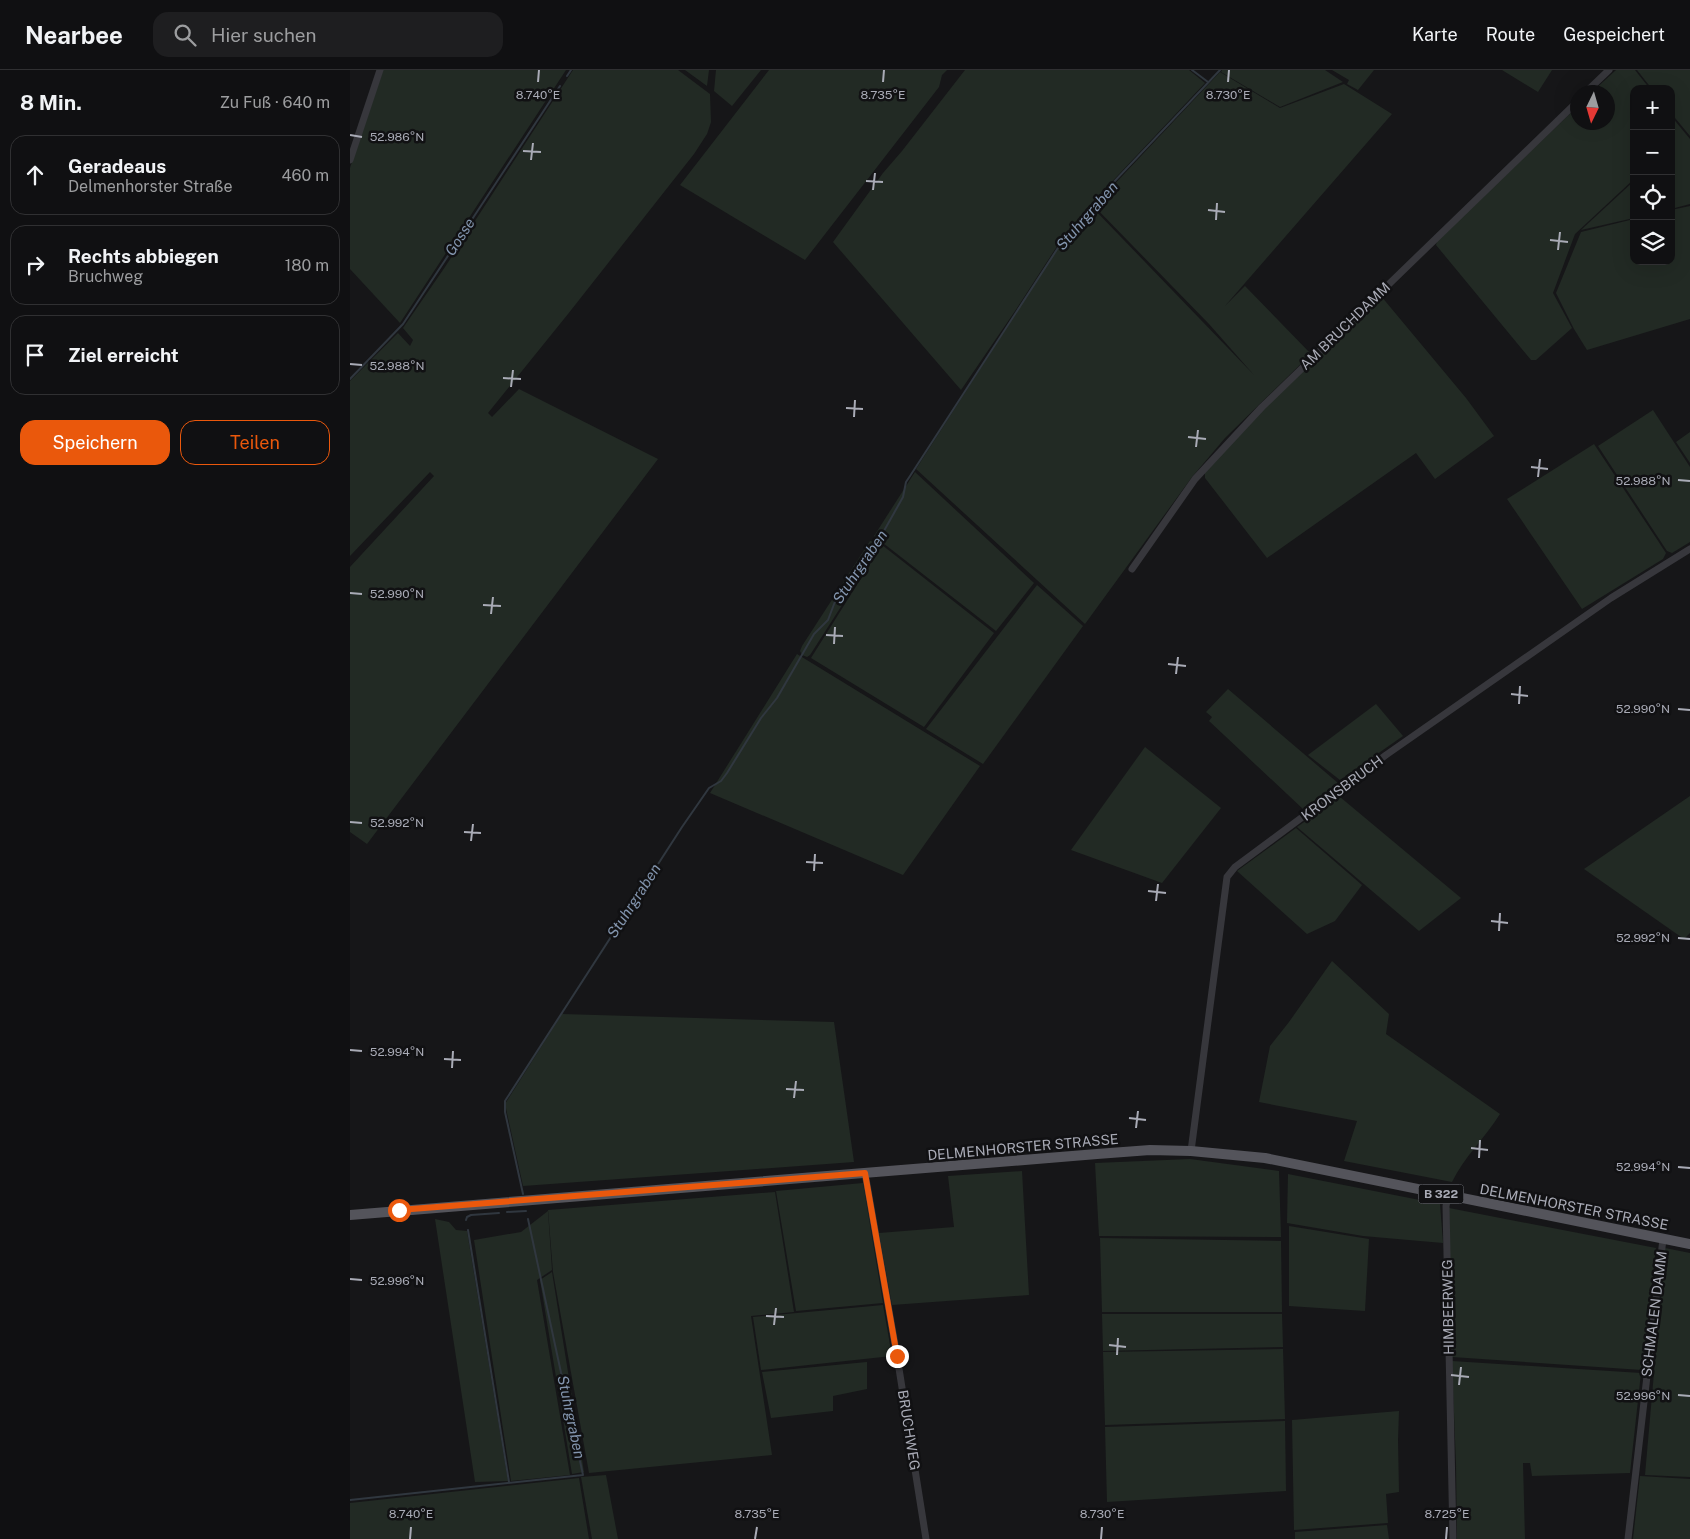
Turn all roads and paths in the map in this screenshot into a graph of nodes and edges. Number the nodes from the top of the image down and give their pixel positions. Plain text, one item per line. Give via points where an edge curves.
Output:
1 (380, 70) edge
2 (1609, 70) edge
3 (1593, 85) edge
4 (1570, 109) edge
5 (350, 160) edge
6 (1690, 549) edge
7 (1132, 569) dead end
8 (1191, 1151) junction
9 (865, 1173) junction
10 (1448, 1196) junction
11 (350, 1214) edge
12 (1663, 1239) junction
13 (1690, 1244) edge
14 (926, 1539) edge
15 (1454, 1539) edge
16 (1628, 1539) edge

1 - 5 street
2 - 3 street
4 - 7 street, AM BRUCHDAMM via 1262,406 1195,479
6 - 8 street, KRONSBRUCH via 1611,598 1394,749 1235,868 1227,878
8 - 9 main road, DELMENHORSTER STRASSE / B 322 via 1140,1151
8 - 10 main road, DELMENHORSTER STRASSE / B 322 via 1265,1158
9 - 11 main road, DELMENHORSTER STRASSE / B 322
9 - 14 street, BRUCHWEG
10 - 12 main road, DELMENHORSTER STRASSE / B 322
10 - 15 street, HIMBEERWEG
12 - 13 main road, DELMENHORSTER STRASSE / B 322
12 - 16 street, SCHMALEN DAMM

